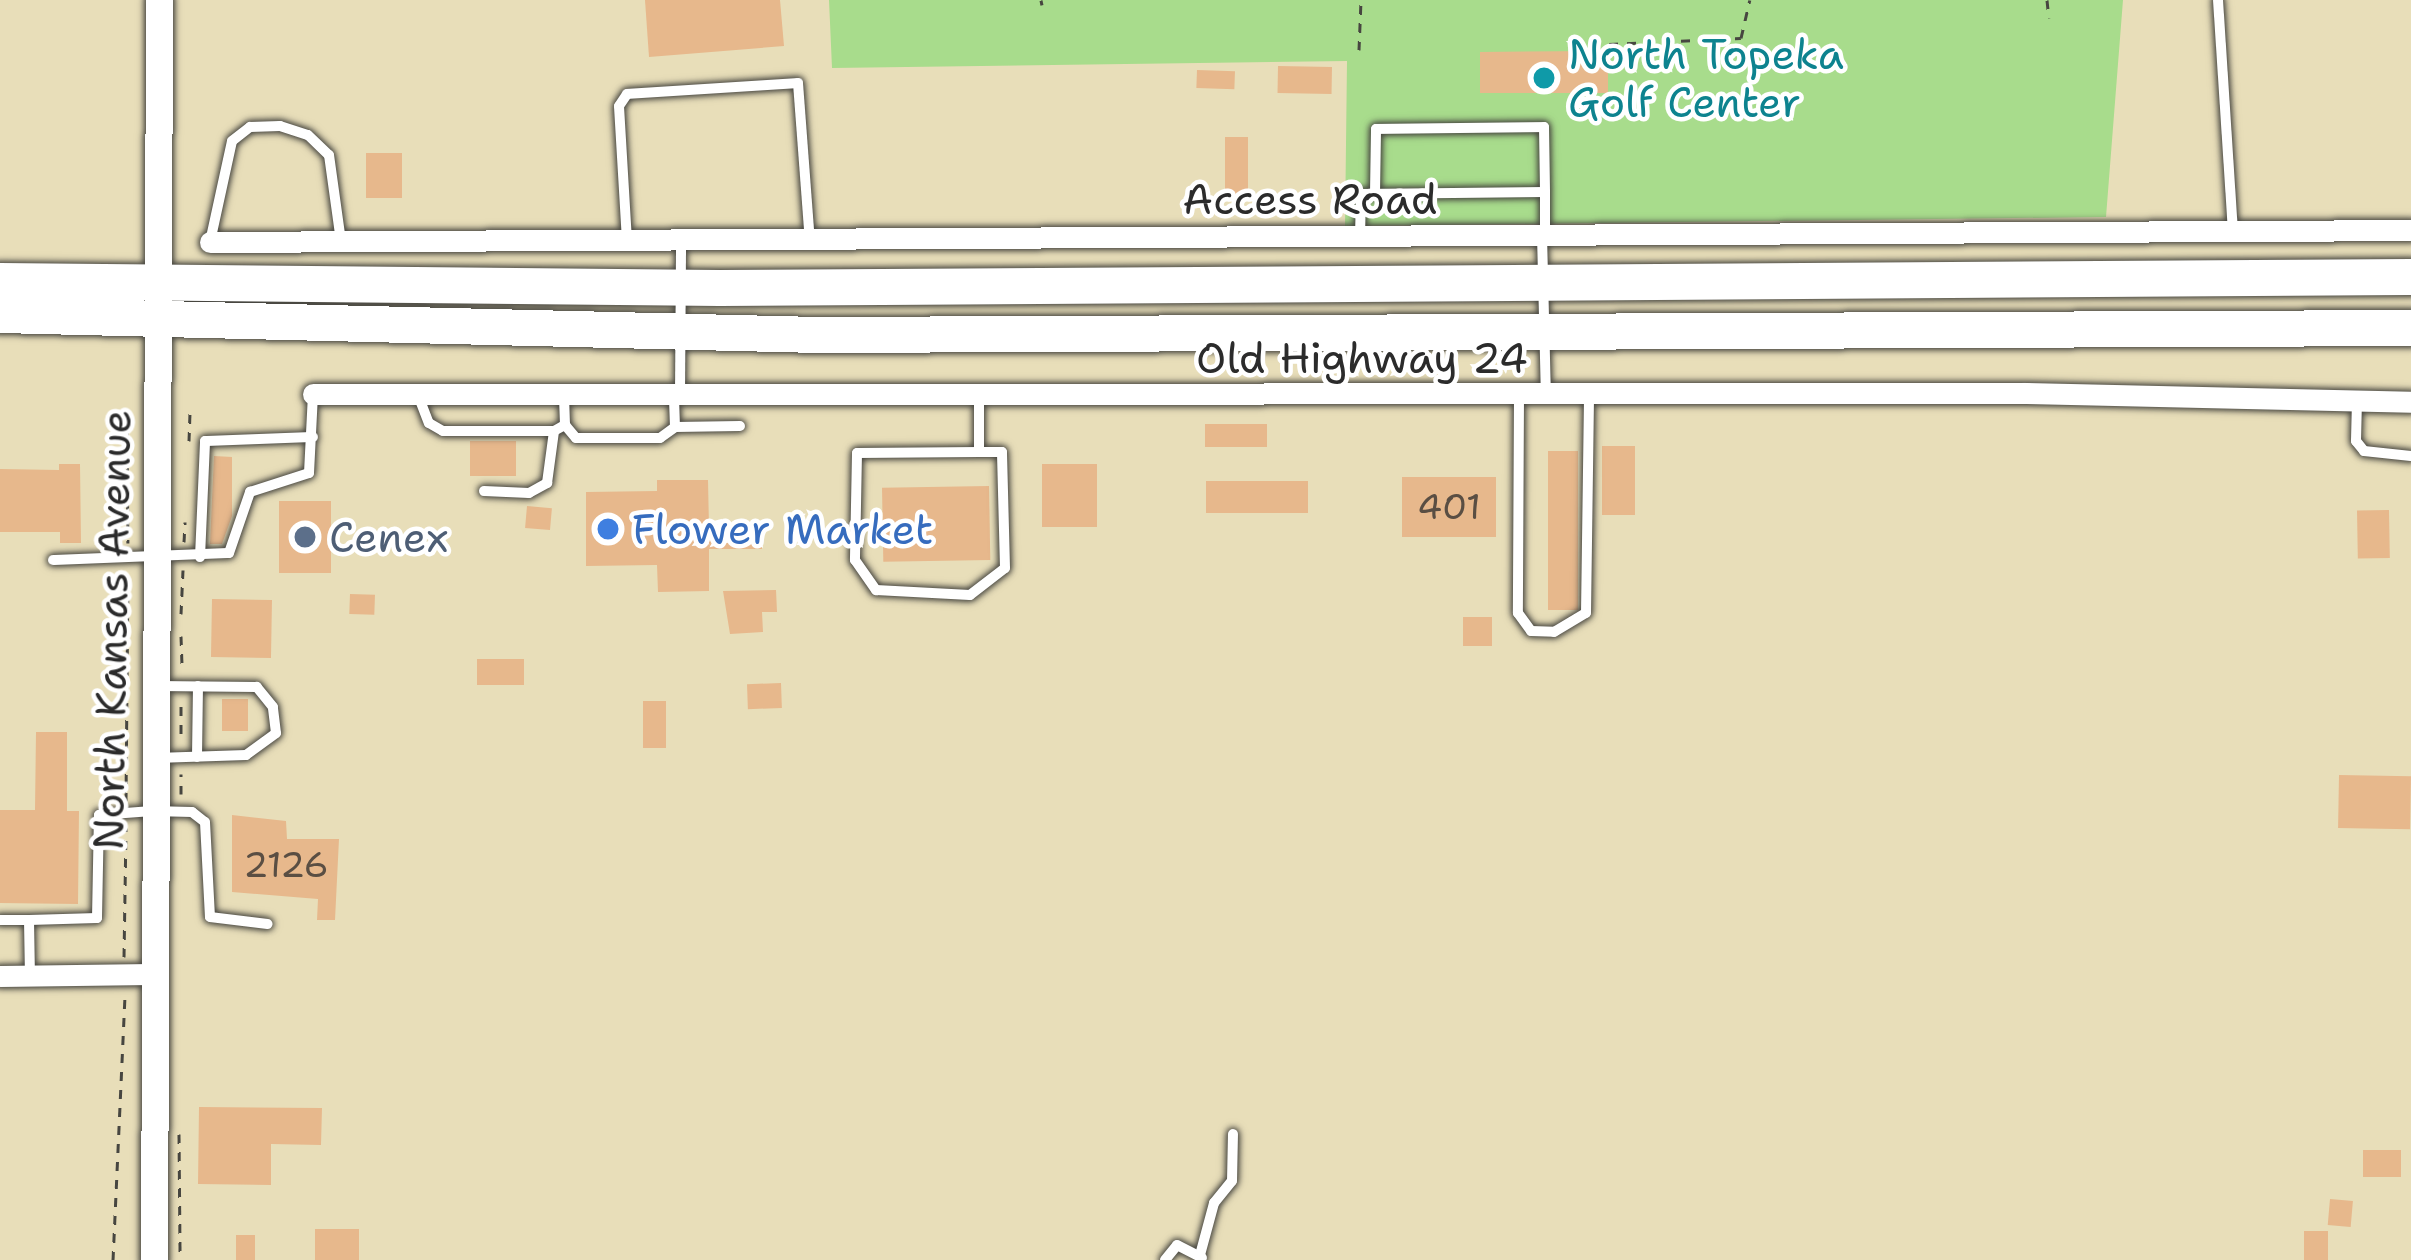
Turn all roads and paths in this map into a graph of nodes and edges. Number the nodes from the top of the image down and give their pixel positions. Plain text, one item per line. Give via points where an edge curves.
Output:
1 (159, 0) edge
2 (1361, 0) edge
3 (1750, 0) edge
4 (2047, 0) edge
5 (2218, 0) edge
6 (2049, 18) dead end
7 (1609, 44) dead end
8 (1359, 50) dead end
9 (1545, 192) junction
10 (1375, 194) junction
11 (2411, 230) edge
12 (2233, 232) junction
13 (1544, 236) junction
14 (1360, 239) junction
15 (627, 241) junction
16 (681, 241) junction
17 (810, 241) junction
18 (210, 242) joint
19 (341, 242) junction
20 (2411, 277) edge
21 (0, 281) edge
22 (1543, 283) junction
23 (681, 287) junction
24 (156, 300) junction
25 (0, 315) edge
26 (2411, 328) edge
27 (1545, 333) junction
28 (681, 334) junction
29 (313, 394) joint
30 (418, 395) junction
31 (564, 397) junction
32 (1520, 397) junction
33 (1546, 397) junction
34 (1589, 397) junction
35 (709, 398) junction
36 (979, 398) junction
37 (677, 399) junction
38 (2357, 400) junction
39 (2411, 401) edge
40 (190, 412) dead end
41 (127, 414) dead end
42 (710, 426) junction
43 (740, 426) dead end
44 (675, 427) junction
45 (559, 428) junction
46 (313, 437) junction
47 (980, 452) junction
48 (188, 454) dead end
49 (2411, 456) edge
50 (484, 490) dead end
51 (185, 517) dead end
52 (200, 557) junction
53 (184, 558) junction
54 (53, 560) dead end
55 (141, 561) junction
56 (167, 686) junction
57 (198, 686) junction
58 (197, 757) junction
59 (167, 758) junction
60 (153, 812) junction
61 (0, 920) edge
62 (29, 920) junction
63 (268, 924) dead end
64 (124, 958) dead end
65 (151, 974) junction
66 (0, 976) edge
67 (29, 976) junction
68 (125, 996) dead end
69 (179, 1112) dead end
70 (1233, 1134) dead end
71 (1201, 1257) edge
72 (113, 1260) edge
73 (154, 1260) edge
74 (179, 1260) edge
75 (1165, 1260) edge

1 - 24 main road, North Kansas Avenue
2 - 8 path
3 - 7 path via 1741,38
4 - 6 path
5 - 12 lane
9 - 10 lane
9 - 10 lane via 1544,127 1376,129
9 - 13 lane
10 - 14 lane via 1361,194
11 - 12 street, Access Road
12 - 13 street, Access Road
13 - 14 street, Access Road
13 - 22 lane
14 - 17 street, Access Road
15 - 16 street, Access Road
15 - 17 lane via 620,106 627,94 798,82
15 - 19 street, Access Road
16 - 17 street, Access Road
16 - 23 lane
18 - 19 street, Access Road
18 - 19 lane via 232,142 250,127 280,126 308,135 329,155
20 - 22 highway
21 - 24 highway
22 - 23 highway
22 - 27 lane
23 - 24 highway
23 - 28 lane
24 - 25 highway
24 - 28 highway
24 - 55 main road, North Kansas Avenue
26 - 27 highway
27 - 28 highway
27 - 33 lane
28 - 37 lane
29 - 30 street, Old Highway 24
29 - 46 lane
30 - 31 street, Old Highway 24
30 - 45 lane via 429,424 443,431
31 - 37 street, Old Highway 24
31 - 45 lane
32 - 33 street, Old Highway 24
32 - 34 lane via 1518,613 1531,632 1554,632 1586,613
32 - 36 street, Old Highway 24
33 - 34 street, Old Highway 24
34 - 38 street, Old Highway 24
35 - 36 street, Old Highway 24
35 - 37 street, Old Highway 24
35 - 42 lane
36 - 47 lane
37 - 44 lane
38 - 39 street, Old Highway 24
38 - 49 lane via 2356,441 2364,451
40 - 48 path
41 - 55 path
42 - 43 lane
42 - 44 lane
44 - 45 lane via 660,438 576,438
45 - 50 lane via 547,483 529,493
46 - 52 lane via 309,473 250,492 234,549
46 - 52 lane via 205,441
47 - 47 lane via 857,453 855,560 876,590 970,595 1005,568 1002,452
51 - 53 path
52 - 53 lane
53 - 55 lane
53 - 56 path
54 - 55 lane
55 - 56 main road, North Kansas Avenue
55 - 60 path
56 - 57 lane
56 - 59 main road, North Kansas Avenue
56 - 59 path
57 - 58 lane
57 - 58 lane via 257,687 273,707 276,733 258,752
58 - 59 lane
59 - 60 main road, North Kansas Avenue
59 - 60 path
60 - 62 lane via 99,814 97,918
60 - 63 lane via 205,822 210,917
60 - 64 path
60 - 65 main road, North Kansas Avenue
61 - 62 lane
62 - 67 lane
65 - 67 street
65 - 73 main road, North Kansas Avenue
66 - 67 street
68 - 72 path
69 - 74 path
70 - 71 lane via 1232,1181 1214,1202
71 - 75 lane via 1177,1245

